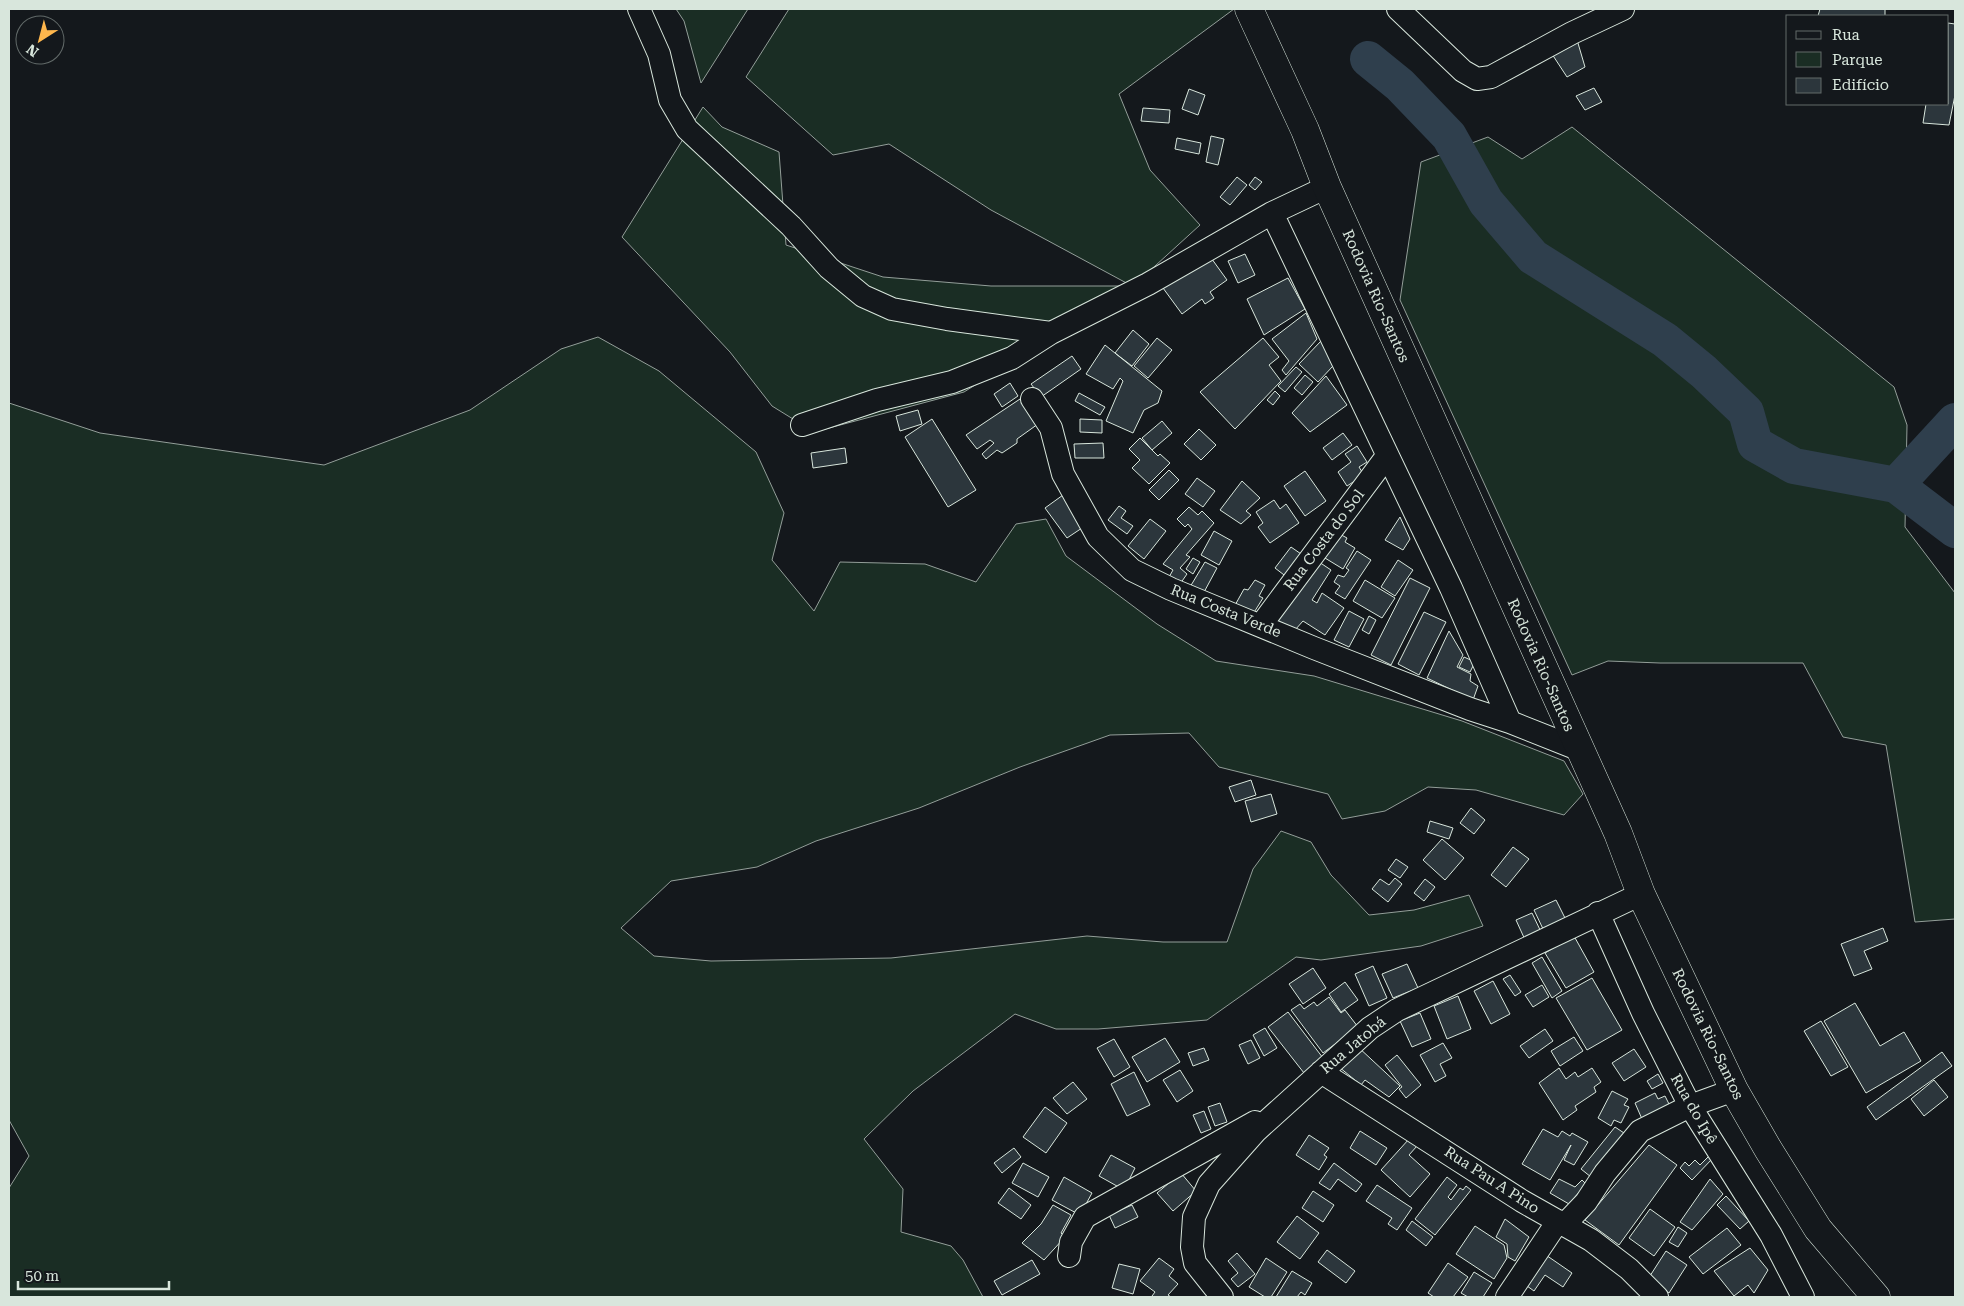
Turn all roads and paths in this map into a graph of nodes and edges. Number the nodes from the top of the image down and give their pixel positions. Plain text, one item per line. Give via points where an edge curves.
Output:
1 (639, 9) edge
2 (1248, 9) edge
3 (1268, 9) edge
4 (1398, 9) edge
5 (1623, 9) edge
6 (1305, 130) junction
7 (1327, 187) junction
8 (1272, 214) junction
9 (1051, 333) junction
10 (1032, 399) dead end
11 (802, 425) dead end
12 (1387, 456) junction
13 (1261, 625) junction
14 (1510, 722) junction
15 (1578, 750) junction
16 (1641, 894) junction
17 (1598, 913) junction
18 (1321, 1072) junction
19 (1734, 1090) junction
20 (1690, 1106) junction
21 (1280, 1109) junction
22 (1562, 1222) junction
23 (1069, 1256) dead end
24 (1222, 1297) edge
25 (1507, 1297) edge
26 (1657, 1297) edge
27 (1803, 1297) edge
28 (1876, 1297) edge

1 - 9 street via 658,54 670,100 686,129 790,226 829,268 863,296 892,309
2 - 6 highway, Rodovia Rio-Santos
3 - 6 highway
4 - 5 street via 1463,71 1477,79 1491,78 1572,32
6 - 7 highway, Rodovia Rio-Santos
7 - 8 street
7 - 15 highway, Rodovia Rio-Santos
8 - 9 street via 1148,284
8 - 12 street
9 - 11 street via 1012,358 952,382 877,400
10 - 13 street, Rua Costa Verde via 1051,428 1063,474 1098,536 1125,564 1171,589
12 - 13 street, Rua Costa do Sol
12 - 14 street via 1451,588
13 - 14 street, Rua Costa Verde
14 - 15 street, Rua Costa Verde
15 - 16 highway, Rodovia Rio-Santos via 1618,834
16 - 17 street, Rua Jatobá
16 - 19 highway, Rodovia Rio-Santos
17 - 18 street, Rua Jatobá via 1397,1010 1370,1028
17 - 20 street, Rua do Ipê
18 - 21 street, Rua Jatobá
18 - 22 street, Rua Pau A Pino via 1522,1201
19 - 20 street
19 - 28 highway, Rodovia Rio-Santos via 1818,1229
20 - 22 street via 1640,1131 1586,1202
20 - 27 street, Rua do Ipê via 1770,1235
21 - 23 street via 1084,1218 1071,1242
21 - 24 street, Rua Jatobá via 1208,1184 1194,1218 1192,1247 1195,1263
22 - 25 street
22 - 26 street, Rua Pau A Pino via 1629,1269

